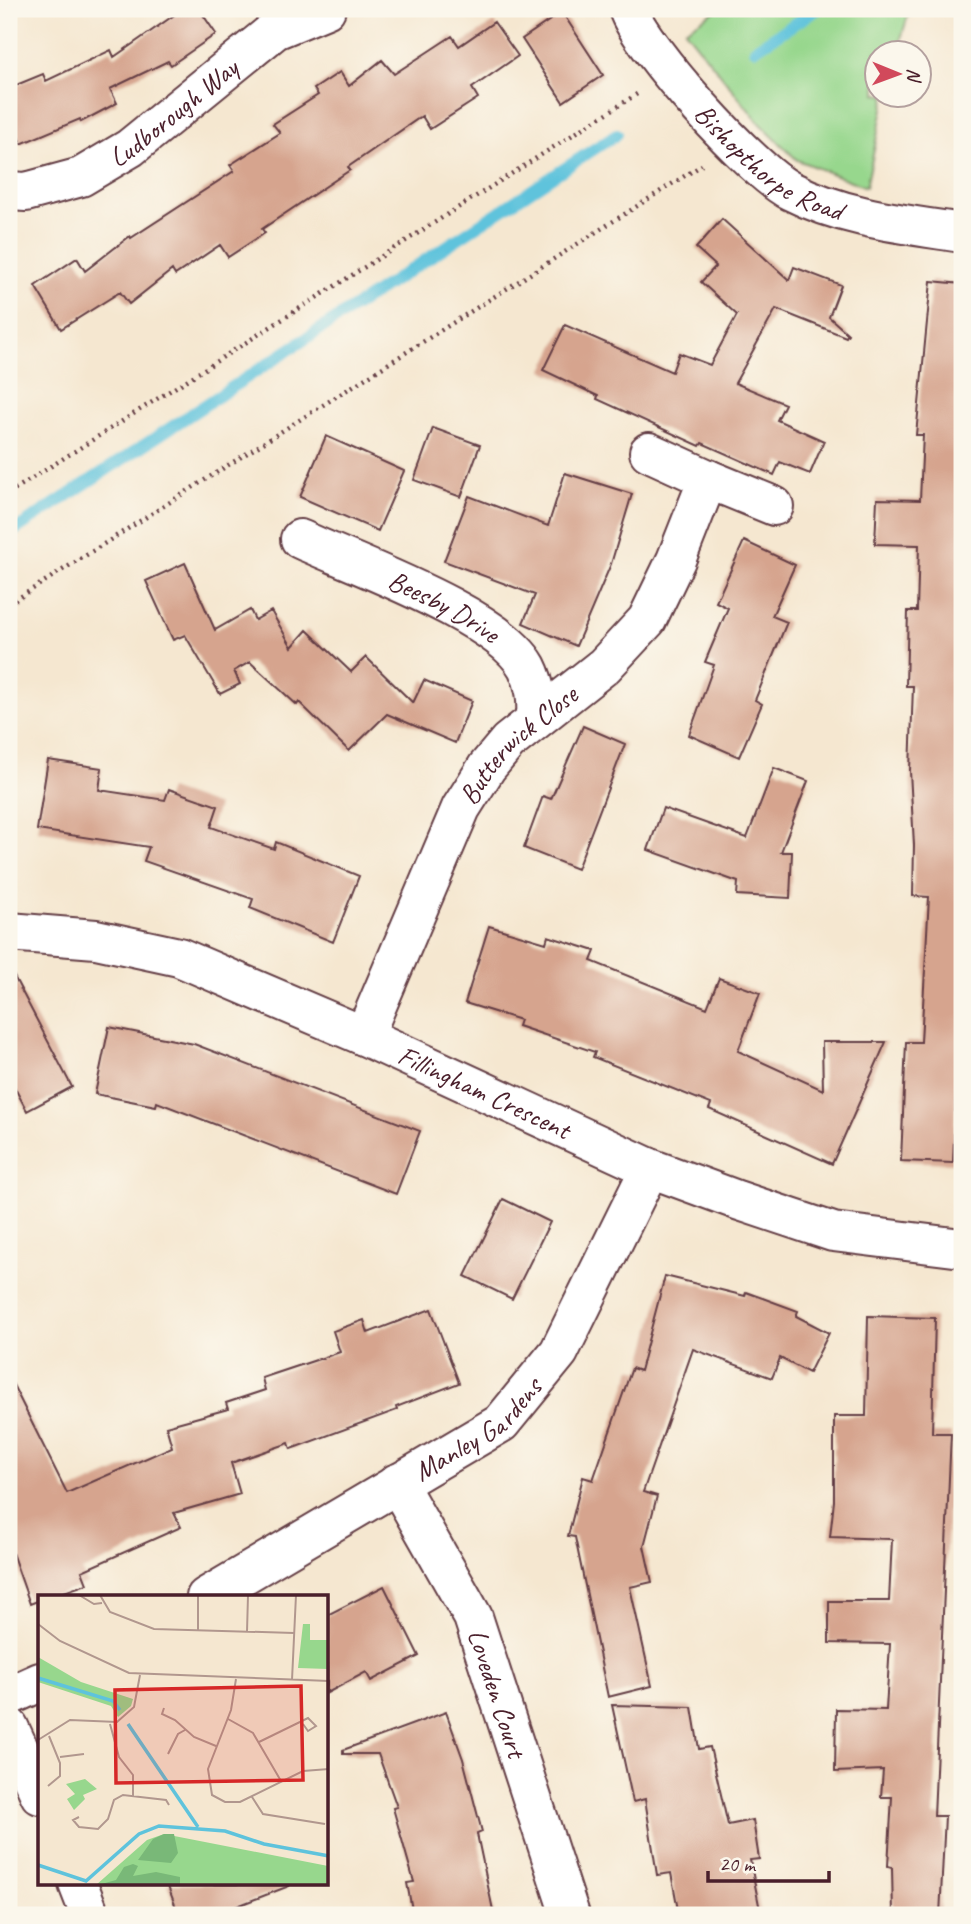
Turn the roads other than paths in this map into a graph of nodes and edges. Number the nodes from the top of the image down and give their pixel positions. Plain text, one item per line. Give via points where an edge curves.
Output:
1 (326, 9) edge
2 (628, 9) edge
3 (268, 19) edge
4 (9, 191) edge
5 (962, 233) edge
6 (649, 452) dead end
7 (708, 479) junction
8 (774, 506) dead end
9 (300, 539) dead end
10 (536, 719) junction
11 (9, 932) edge
12 (365, 1036) junction
13 (650, 1168) junction
14 (962, 1248) edge
15 (397, 1483) junction
16 (209, 1595) edge
17 (38, 1683) edge
18 (9, 1696) edge
19 (9, 1727) edge
20 (38, 1791) edge
21 (78, 1885) edge
22 (90, 1915) edge
23 (570, 1915) edge

1 - 3 street, Ludborough Way
2 - 5 street, Bishopthorpe Road via 669,74 736,144 789,190 859,216
3 - 4 street, Ludborough Way via 120,153 81,177 26,192
6 - 7 street
7 - 8 street
7 - 10 street, Butterwick Close via 647,621 604,666
9 - 10 street, Beesby Drive via 470,616 502,640 526,666 538,694
10 - 12 street, Butterwick Close via 508,742 461,808
11 - 12 street, Fillingham Crescent via 96,939 179,957
12 - 13 street, Fillingham Crescent
13 - 14 street, Fillingham Crescent via 833,1232
13 - 15 street, Manley Gardens via 559,1352 501,1423
15 - 16 street, Manley Gardens
15 - 23 street, Loveden Court via 473,1617
17 - 18 street
19 - 20 street
21 - 22 street

